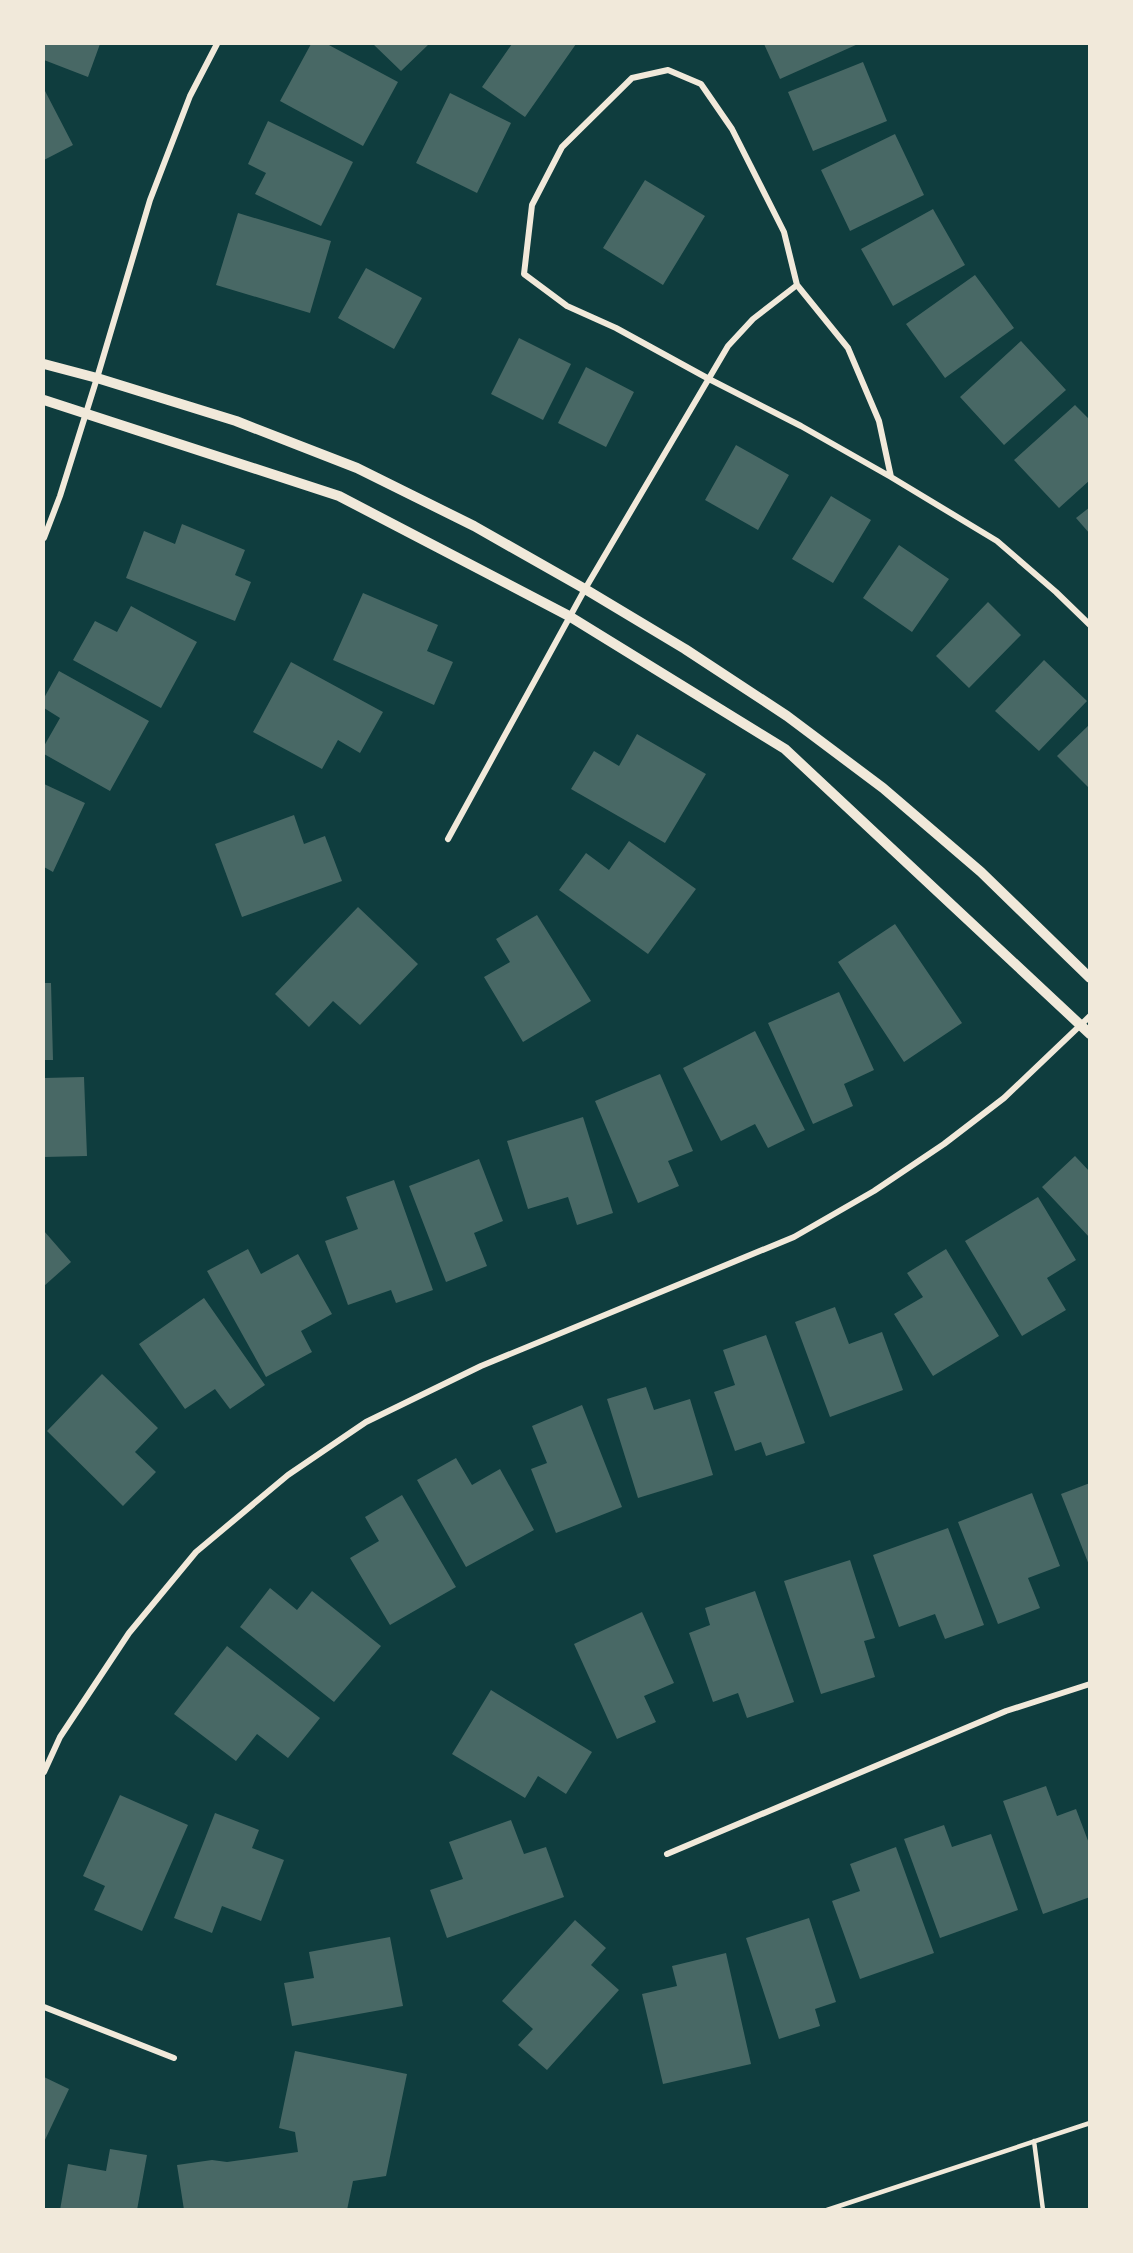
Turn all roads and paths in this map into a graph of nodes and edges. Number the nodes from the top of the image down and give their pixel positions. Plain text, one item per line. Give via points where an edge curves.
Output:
1 (217, 44) edge
2 (798, 285) junction
3 (44, 364) edge
4 (97, 378) junction
5 (709, 379) junction
6 (44, 400) edge
7 (86, 414) junction
8 (891, 477) junction
9 (44, 538) edge
10 (585, 589) junction
11 (570, 616) junction
12 (1089, 625) edge
13 (448, 839) dead end
14 (1089, 978) edge
15 (1085, 1020) edge
16 (1089, 1034) edge
17 (1089, 1684) edge
18 (44, 1772) edge
19 (667, 1854) dead end
20 (44, 2007) edge
21 (174, 2058) dead end
22 (1089, 2123) edge
23 (1034, 2142) junction
24 (827, 2210) edge
25 (1043, 2210) edge

1 - 4 street via 190,96 150,200
2 - 5 street via 753,319 728,346
2 - 5 street via 784,232 732,129 701,84 668,70 632,78 562,147 532,205 524,274 567,306
2 - 8 street via 848,348 879,422
3 - 4 street
4 - 7 street
4 - 10 street via 236,422 357,468 474,526
5 - 8 street
5 - 10 street
6 - 7 street
7 - 9 street
7 - 11 street via 339,496
8 - 12 street via 997,541
10 - 11 street
10 - 14 street via 768,704 883,788 981,872
11 - 13 street
11 - 15 street via 785,749
15 - 16 street
15 - 18 street via 1004,1098 944,1144 804,1231 481,1366 366,1422 288,1475 196,1552 129,1633 60,1737
17 - 19 street via 1006,1711
20 - 21 street
22 - 23 lane
23 - 24 lane
23 - 25 lane

